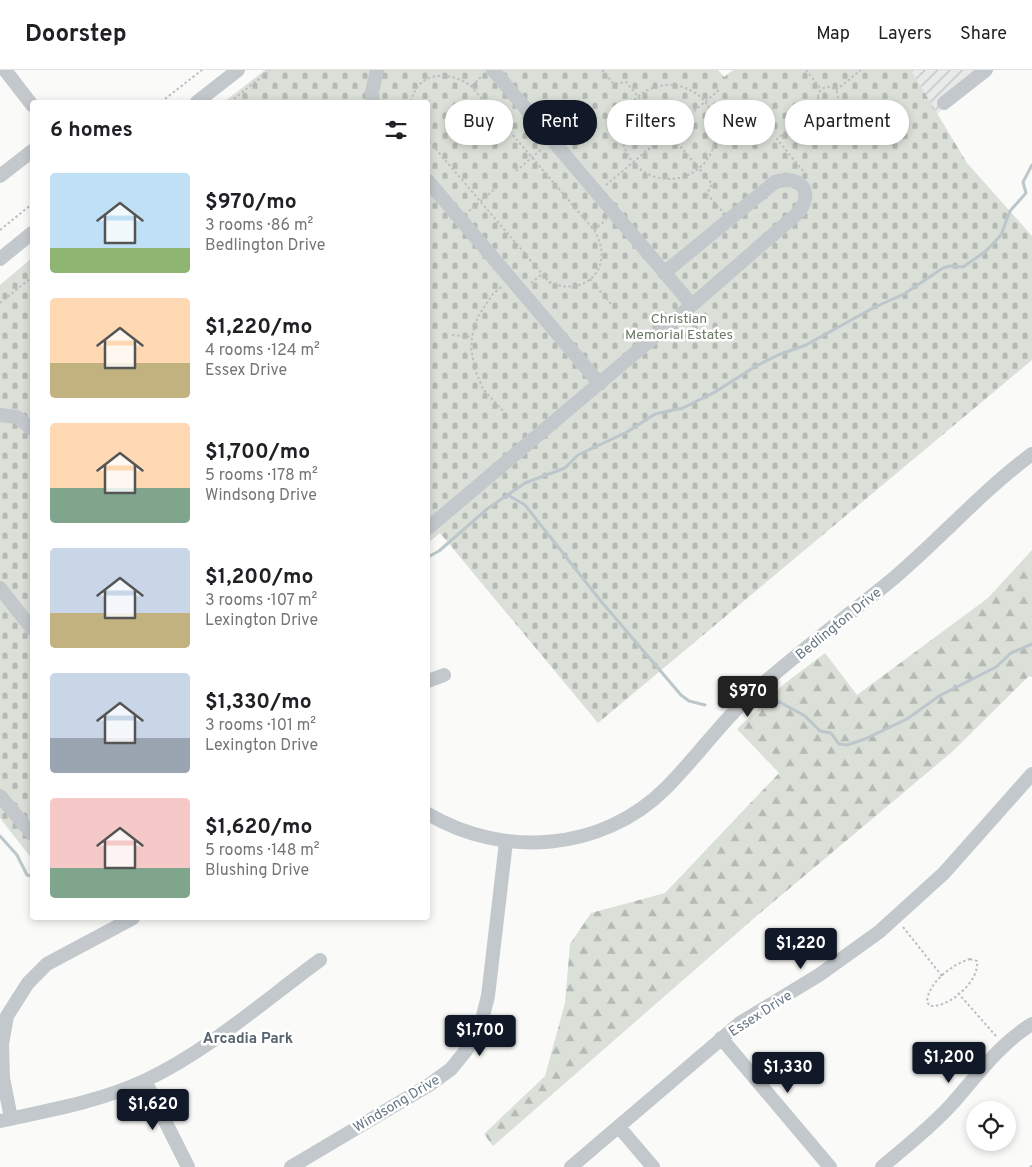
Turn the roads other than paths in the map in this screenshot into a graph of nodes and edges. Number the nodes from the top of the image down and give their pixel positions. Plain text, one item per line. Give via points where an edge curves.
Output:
1 (5, 70) edge
2 (238, 70) edge
3 (377, 70) edge
4 (493, 70) edge
5 (986, 70) edge
6 (200, 100) edge
7 (373, 100) edge
8 (30, 102) edge
9 (944, 103) dead end
10 (30, 153) edge
11 (0, 176) edge
12 (430, 183) edge
13 (30, 236) edge
14 (0, 259) edge
15 (664, 273) junction
16 (692, 305) junction
17 (600, 384) junction
18 (0, 414) edge
19 (30, 427) edge
20 (1032, 454) edge
21 (430, 526) edge
22 (0, 588) edge
23 (30, 626) edge
24 (444, 675) dead end
25 (430, 680) edge
26 (1032, 774) edge
27 (0, 796) edge
28 (430, 815) edge
29 (30, 832) edge
30 (506, 842) junction
31 (128, 920) edge
32 (320, 960) dead end
33 (3, 1015) edge
34 (1032, 1024) edge
35 (721, 1038) junction
36 (145, 1081) junction
37 (6, 1119) edge
38 (619, 1127) junction
39 (188, 1167) edge
40 (291, 1167) edge
41 (572, 1167) edge
42 (653, 1167) edge
43 (830, 1167) edge
44 (882, 1167) edge

1 - 8 street
2 - 6 street
3 - 7 street
4 - 15 street
5 - 9 street
10 - 11 street
12 - 17 street
13 - 14 street
15 - 16 street
15 - 16 street via 775,182 792,179 798,182 806,193 806,201 798,213
16 - 17 street
17 - 21 street
18 - 19 street via 17,417
20 - 30 street, Bedlington Drive via 1005,474 893,578 750,694 665,789 647,804 603,829 576,838 551,843
22 - 23 street
24 - 25 street
26 - 35 street, Essex Drive via 944,873 895,918 819,976 740,1023
27 - 29 street
28 - 30 street, Bedlington Drive via 472,834
30 - 40 street, Windsong Drive via 488,996 482,1020 468,1048 451,1069 429,1086
31 - 33 street via 47,964
32 - 36 street via 201,1047
33 - 37 street
34 - 44 street via 982,1066 951,1106
35 - 38 street, Essex Drive
35 - 43 street
36 - 37 street via 71,1107
36 - 39 street
38 - 41 street, Essex Drive
38 - 42 street

